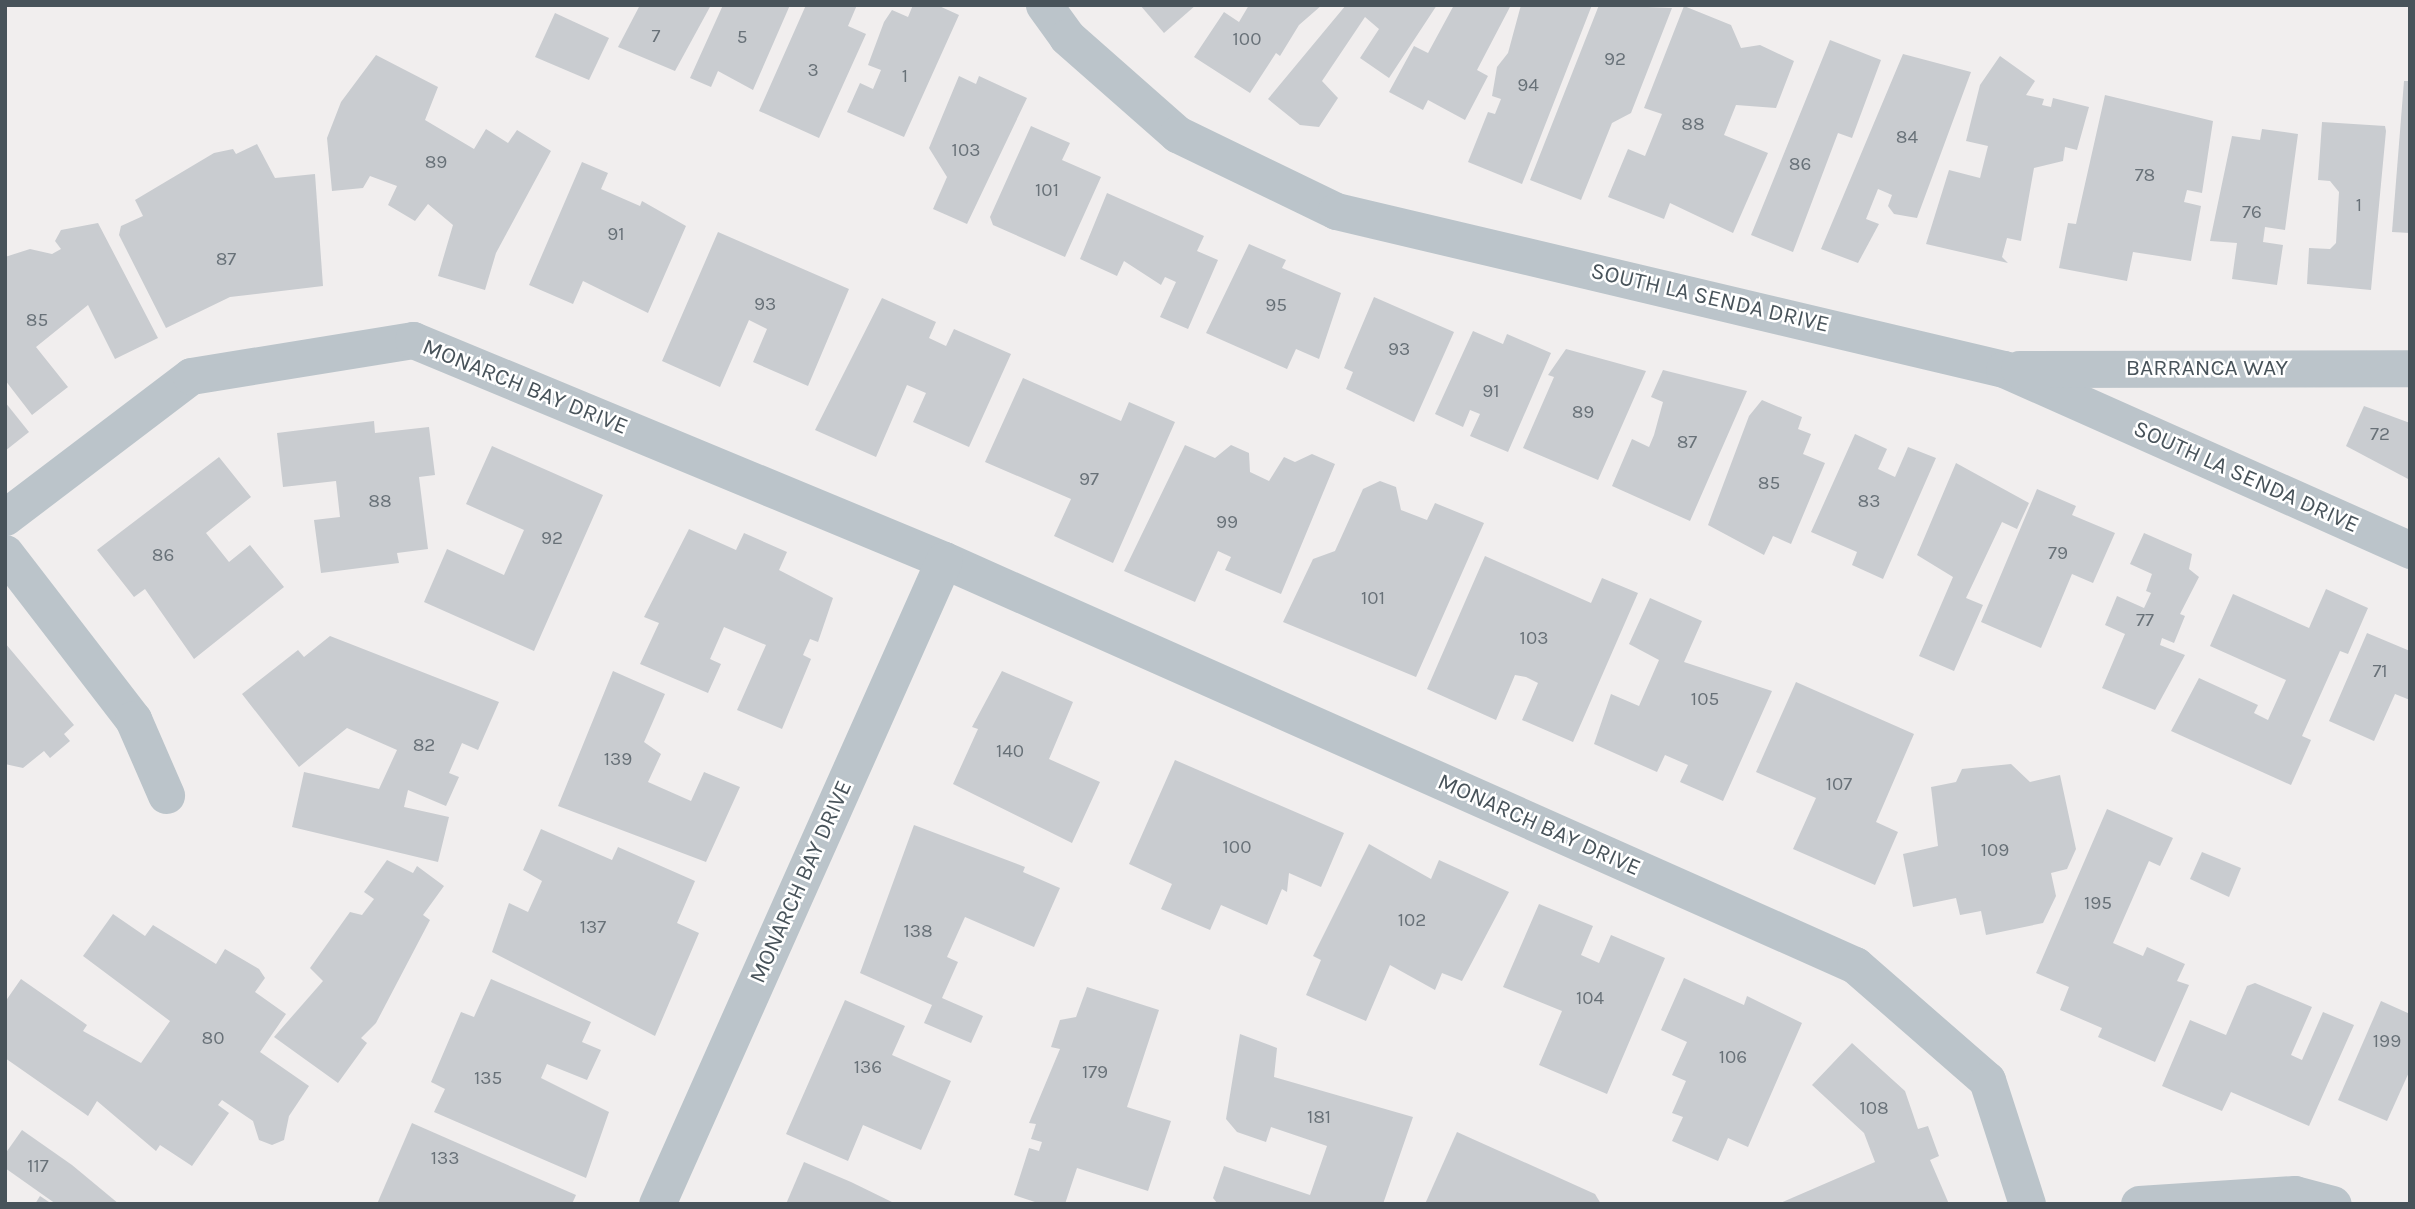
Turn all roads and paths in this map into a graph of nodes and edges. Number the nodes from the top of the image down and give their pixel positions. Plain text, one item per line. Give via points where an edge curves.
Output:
1 (1044, 5) edge
2 (2410, 368) edge
3 (2004, 369) junction
4 (5, 517) edge
5 (2410, 550) edge
6 (5, 553) edge
7 (944, 560) junction
8 (166, 795) dead end
9 (657, 1204) edge
10 (2027, 1204) edge
11 (2139, 1204) edge
12 (2333, 1204) edge

1 - 3 street, SOUTH LA SENDA DRIVE via 1067,37 1177,134 1336,211
2 - 3 street, BARRANCA WAY
3 - 5 street, SOUTH LA SENDA DRIVE
4 - 7 street, MONARCH BAY DRIVE via 191,376 413,340
6 - 8 street via 133,719
7 - 9 street, MONARCH BAY DRIVE
7 - 10 street, MONARCH BAY DRIVE via 1855,965 1987,1080
11 - 12 street via 2295,1194

